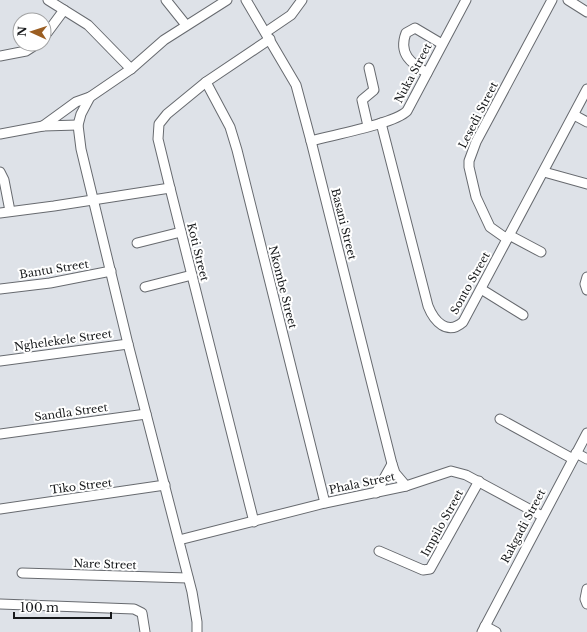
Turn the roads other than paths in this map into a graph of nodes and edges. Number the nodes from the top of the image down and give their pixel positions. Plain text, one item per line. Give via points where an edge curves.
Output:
1 (48, 0) edge
2 (166, 0) edge
3 (227, 0) edge
4 (246, 0) edge
5 (302, 0) edge
6 (466, 0) edge
7 (552, 0) edge
8 (568, 0) edge
9 (64, 10) junction
10 (587, 12) edge
11 (186, 25) junction
12 (52, 26) edge
13 (268, 35) junction
14 (442, 44) junction
15 (21, 52) edge
16 (0, 56) edge
17 (369, 68) dead end
18 (130, 69) junction
19 (427, 73) junction
20 (206, 82) junction
21 (587, 89) edge
22 (90, 97) junction
23 (574, 115) junction
24 (381, 122) junction
25 (587, 122) edge
26 (78, 125) junction
27 (43, 126) junction
28 (368, 126) junction
29 (0, 134) edge
30 (311, 141) junction
31 (0, 172) edge
32 (544, 172) junction
33 (587, 184) edge
34 (170, 188) junction
35 (94, 200) junction
36 (10, 211) junction
37 (0, 212) edge
38 (181, 232) junction
39 (508, 237) junction
40 (137, 243) dead end
41 (541, 252) dead end
42 (111, 271) junction
43 (192, 275) junction
44 (587, 277) edge
45 (145, 287) dead end
46 (0, 289) edge
47 (481, 289) junction
48 (587, 290) edge
49 (523, 315) dead end
50 (128, 344) junction
51 (0, 360) edge
52 (146, 414) junction
53 (500, 420) dead end
54 (587, 433) edge
55 (0, 434) edge
56 (575, 456) junction
57 (587, 459) edge
58 (392, 464) junction
59 (479, 481) junction
60 (165, 485) junction
61 (406, 486) junction
62 (376, 492) junction
63 (325, 503) junction
64 (0, 509) edge
65 (542, 516) junction
66 (254, 522) junction
67 (179, 540) junction
68 (379, 550) dead end
69 (22, 573) dead end
70 (188, 578) junction
71 (587, 589) edge
72 (0, 604) edge
73 (587, 604) edge
74 (484, 629) edge
75 (145, 632) edge
76 (197, 632) edge
77 (496, 632) edge

1 - 9 street
2 - 11 street
3 - 11 street
4 - 13 street, Basani Street
5 - 13 street, Koti Street via 291,15
6 - 14 street, Nuka Street
7 - 39 street, Lesedi Street via 476,142 469,160 474,191 484,216 490,227
8 - 10 street
9 - 12 street
9 - 18 street via 88,25
11 - 18 street
13 - 20 street, Koti Street
13 - 30 street, Basani Street via 296,85
14 - 19 street, Nuka Street
14 - 19 street via 415,28 406,33 402,41 407,57
15 - 16 street
17 - 28 street via 374,90 362,100
18 - 22 street
19 - 24 street, Nuka Street via 407,111 399,117
20 - 34 street, Koti Street via 167,114 159,124 158,139
20 - 63 street, Nkombe Street via 230,127 237,150
21 - 23 street, Sonto Street
22 - 26 street
22 - 27 street via 76,102
23 - 25 street
23 - 32 street, Sonto Street
24 - 28 street, Nuka Street
24 - 47 street, Sonto Street via 432,316 447,328 459,326
26 - 27 street
26 - 35 street via 81,149
27 - 29 street
28 - 30 street, Nuka Street
30 - 58 street, Basani Street
31 - 36 street
32 - 33 street
32 - 39 street, Sonto Street
34 - 35 street
34 - 38 street, Koti Street
35 - 36 street
35 - 42 street
36 - 37 street
38 - 40 street
38 - 43 street, Koti Street
39 - 41 street, Lesedi Street
39 - 47 street, Sonto Street
42 - 46 street, Bantu Street via 50,283
42 - 50 street
43 - 45 street
43 - 66 street, Koti Street
44 - 48 street
47 - 49 street
50 - 51 street, Nghelekele Street
50 - 52 street
52 - 55 street, Sandla Street
52 - 60 street
53 - 56 street
54 - 56 street, Rakgadi Street
56 - 57 street
56 - 65 street, Rakgadi Street
58 - 61 street, Basani Street via 395,473
58 - 62 street
59 - 61 street, Phala Street via 451,471
59 - 65 street, Phala Street
59 - 68 street, Impilo Street via 430,569 423,570
60 - 64 street, Tiko Street
60 - 67 street
61 - 62 street, Phala Street
62 - 63 street, Phala Street
63 - 66 street, Phala Street
65 - 74 street, Rakgadi Street
66 - 67 street, Phala Street
67 - 70 street
69 - 70 street, Nare Street
70 - 76 street
71 - 73 street
72 - 75 street via 134,608 142,613
74 - 77 street

